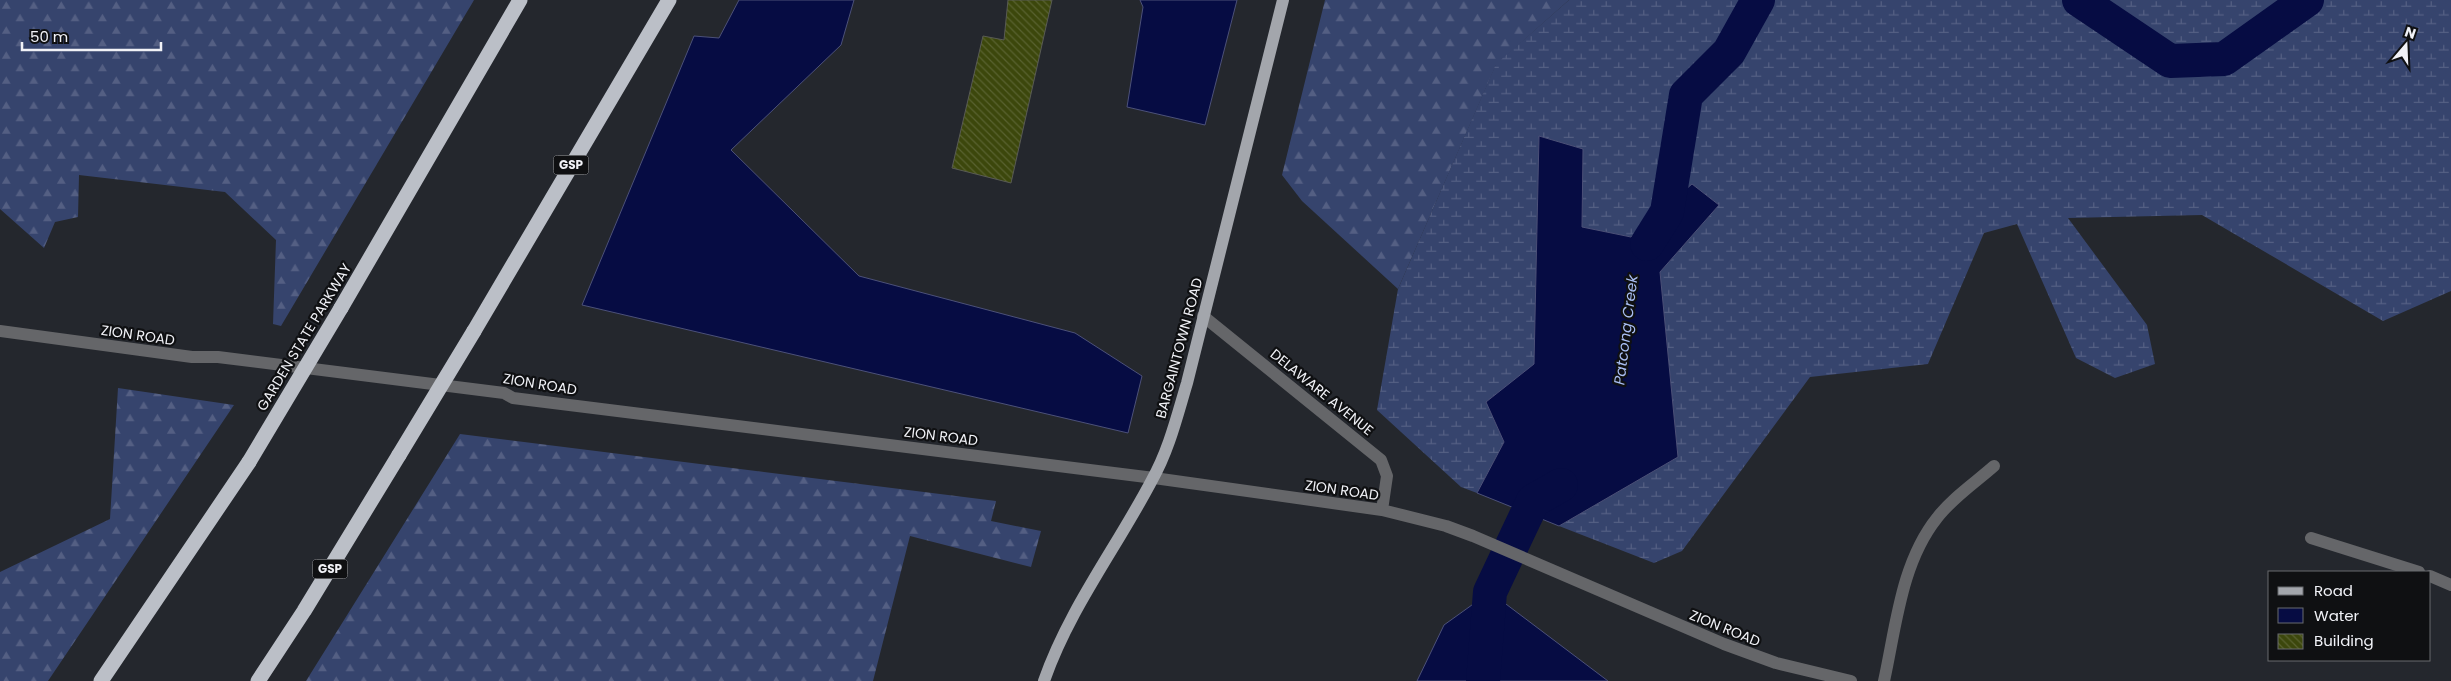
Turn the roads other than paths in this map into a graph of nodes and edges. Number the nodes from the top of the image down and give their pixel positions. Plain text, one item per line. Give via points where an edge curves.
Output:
1 (520, 0) edge
2 (669, 0) edge
3 (1283, 0) edge
4 (1204, 316) junction
5 (0, 331) edge
6 (1994, 466) dead end
7 (1154, 478) junction
8 (1382, 510) junction
9 (2311, 538) dead end
10 (2416, 571) edge
11 (2431, 576) edge
12 (2451, 585) edge
13 (1793, 675) edge
14 (101, 681) edge
15 (258, 681) edge
16 (1044, 681) edge
17 (1851, 681) edge
18 (1884, 681) edge

1 - 14 highway, GARDEN STATE PARKWAY, bridge via 249,462
2 - 15 highway, GSP, bridge via 399,455
3 - 4 main road, BARGAINTOWN ROAD
4 - 7 main road, BARGAINTOWN ROAD via 1177,418
4 - 8 street, DELAWARE AVENUE via 1381,460 1387,476
5 - 7 street, ZION ROAD
6 - 18 street via 1938,516 1922,539 1910,566
7 - 8 street, ZION ROAD
7 - 16 main road, BARGAINTOWN ROAD via 1081,601 1051,659
8 - 13 street, ZION ROAD via 1446,526 1493,543
9 - 10 street
11 - 12 street
13 - 17 street, ZION ROAD

